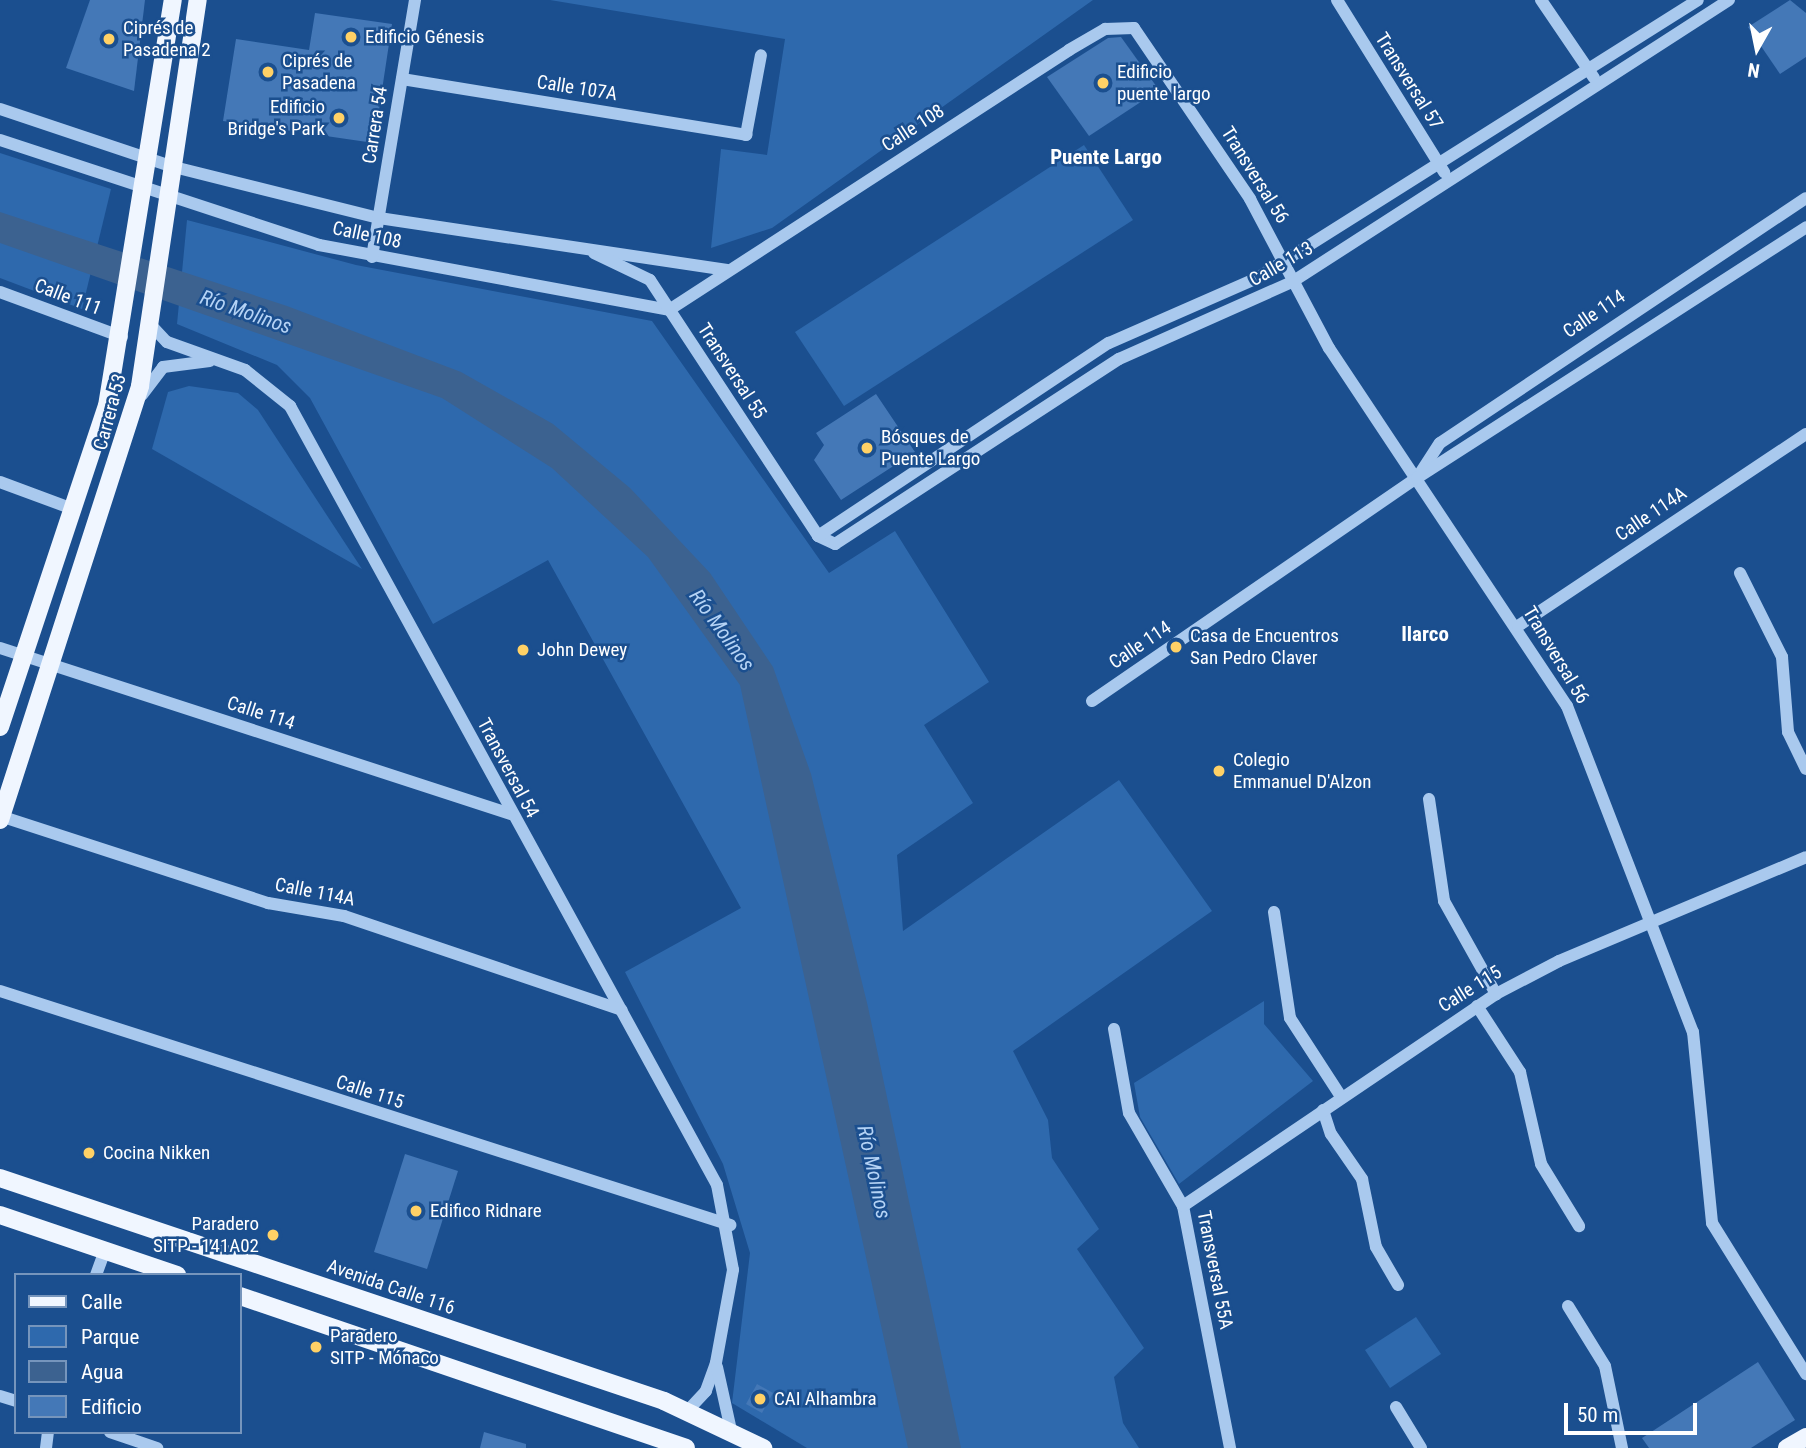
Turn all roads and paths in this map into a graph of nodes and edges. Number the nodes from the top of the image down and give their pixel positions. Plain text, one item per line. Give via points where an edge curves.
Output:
1 (173, 0) edge
2 (198, 0) edge
3 (415, 0) edge
4 (1337, 0) edge
5 (1541, 0) edge
6 (1698, 0) edge
7 (1729, 0) edge
8 (1121, 24) joint
9 (761, 55) dead end
10 (1589, 71) junction
11 (402, 79) junction
12 (1599, 85) junction
13 (0, 109) edge
14 (0, 140) edge
15 (146, 157) junction
16 (170, 166) junction
17 (1440, 167) junction
18 (1449, 181) junction
19 (142, 188) junction
20 (165, 196) junction
21 (1806, 198) edge
22 (379, 218) junction
23 (1806, 227) edge
24 (594, 253) junction
25 (372, 257) junction
26 (1283, 262) junction
27 (727, 270) junction
28 (1292, 282) junction
29 (0, 292) edge
30 (669, 310) junction
31 (150, 317) junction
32 (122, 337) junction
33 (1109, 343) junction
34 (1119, 359) junction
35 (217, 361) junction
36 (133, 410) junction
37 (1806, 434) edge
38 (1417, 478) junction
39 (0, 482) edge
40 (74, 509) junction
41 (818, 536) junction
42 (1740, 573) dead end
43 (1518, 626) junction
44 (0, 648) edge
45 (24, 656) junction
46 (52, 665) junction
47 (1092, 701) dead end
48 (0, 727) edge
49 (1806, 769) edge
50 (1429, 799) dead end
51 (511, 814) junction
52 (0, 818) edge
53 (1806, 857) edge
54 (1274, 912) dead end
55 (1651, 920) junction
56 (0, 991) edge
57 (1496, 994) junction
58 (1476, 1006) junction
59 (622, 1010) junction
60 (1114, 1029) dead end
61 (1342, 1097) junction
62 (1324, 1110) junction
63 (0, 1178) edge
64 (1183, 1206) junction
65 (0, 1215) edge
66 (730, 1226) junction
67 (1579, 1226) dead end
68 (104, 1251) junction
69 (97, 1273) edge
70 (171, 1273) edge
71 (1398, 1285) dead end
72 (242, 1297) edge
73 (1568, 1306) dead end
74 (716, 1363) junction
75 (1806, 1374) edge
76 (1396, 1407) dead end
77 (688, 1410) junction
78 (731, 1430) junction
79 (116, 1434) edge
80 (1806, 1437) edge
81 (157, 1448) edge
82 (686, 1448) edge
83 (763, 1448) edge
84 (1230, 1448) edge
85 (1421, 1448) edge
86 (1622, 1448) edge
87 (1787, 1448) edge

1 - 15 main road, Carrera 53
2 - 16 main road, Carrera 53
3 - 11 street, Carrera 54
4 - 17 street, Transversal 57
5 - 10 street
6 - 10 street, Calle 113
7 - 12 street, Calle 113
8 - 26 street, Transversal 56 via 1140,33 1250,199
8 - 27 street, Calle 108 via 1069,50
9 - 11 street, Calle 107A via 746,135
10 - 12 street
10 - 17 street, Calle 113
11 - 22 street, Carrera 54
12 - 18 street, Calle 113
13 - 15 street, Calle 108
14 - 19 street, Calle 108
15 - 16 street, Calle 108
15 - 19 main road, Carrera 53
16 - 20 main road, Carrera 53
16 - 22 street, Calle 108
17 - 18 street, Transversal 57
17 - 26 street, Calle 113
18 - 28 street, Calle 113
19 - 20 street, Calle 108
19 - 32 main road, Carrera 53
20 - 25 street, Calle 108
20 - 31 main road, Carrera 53
21 - 38 street, Calle 114 via 1440,443
22 - 24 street, Calle 108
22 - 25 street, Carrera 54
23 - 38 street, Calle 114
24 - 27 street, Calle 108
24 - 30 street, Transversal 55 via 638,269
25 - 30 street, Calle 108
26 - 28 street, Transversal 56
26 - 33 street, Calle 113
27 - 30 street, Calle 108
28 - 34 street, Calle 113
28 - 38 street, Transversal 56
29 - 32 street, Calle 111
30 - 41 street, Transversal 55
31 - 35 street, Transversal 54 via 167,342
31 - 36 main road, Carrera 53
32 - 40 main road, Carrera 53
33 - 34 street
33 - 41 street, Calle 113
34 - 41 street, Calle 113 via 843,541
35 - 36 street via 163,367
35 - 51 street, Transversal 54 via 270,385 290,407
36 - 46 main road, Carrera 53
37 - 43 street, Calle 114A
38 - 43 street, Transversal 56
38 - 47 street, Calle 114
39 - 40 street
40 - 45 main road, Carrera 53
42 - 49 street via 1782,657 1788,732
43 - 55 street, Transversal 56 via 1567,706
44 - 45 street, Calle 114
45 - 46 street, Calle 114
45 - 48 main road, Carrera 53
46 - 51 street, Calle 114
46 - 52 main road, Carrera 53
50 - 57 street via 1444,901
51 - 59 street, Transversal 54
52 - 59 street, Calle 114A via 268,903 344,916
53 - 55 street, Calle 115
54 - 61 street via 1290,1018
55 - 57 street, Calle 115
55 - 75 street, Transversal 56 via 1698,1052 1712,1223
56 - 66 street, Calle 115
57 - 58 street, Calle 115
58 - 61 street, Calle 115
58 - 67 street via 1520,1072 1541,1164
59 - 66 street, Transversal 54 via 717,1185
60 - 64 street, Transversal 55A via 1129,1113
61 - 62 street, Calle 115
62 - 64 street, Calle 115
62 - 71 street via 1331,1134 1362,1178 1376,1247
63 - 77 main road, Avenida Calle 116
64 - 84 street, Transversal 55A
65 - 68 main road
66 - 74 street, Transversal 54 via 733,1270
68 - 69 street
68 - 70 main road
72 - 82 main road
73 - 86 street via 1605,1366
74 - 77 street via 706,1391
74 - 78 street
76 - 85 street
77 - 78 main road, Avenida Calle 116
78 - 83 main road, Avenida Calle 116
79 - 81 street
80 - 87 main road

